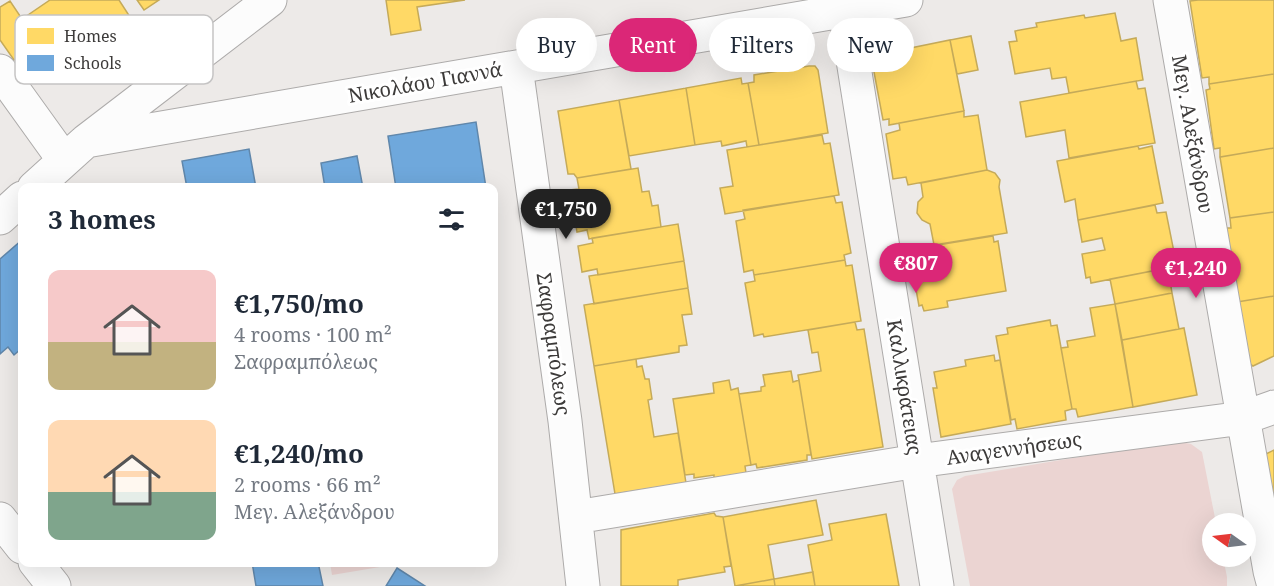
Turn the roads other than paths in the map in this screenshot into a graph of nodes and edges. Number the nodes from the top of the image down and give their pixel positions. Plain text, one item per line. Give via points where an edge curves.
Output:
1 (270, 0) edge
2 (906, 0) edge
3 (1170, 0) edge
4 (845, 10) junction
5 (213, 44) edge
6 (597, 53) edge
7 (516, 67) edge
8 (0, 70) edge
9 (517, 72) edge
10 (162, 84) edge
11 (75, 151) junction
12 (40, 183) edge
13 (18, 202) edge
14 (0, 218) edge
15 (1274, 407) edge
16 (1243, 418) junction
17 (917, 461) junction
18 (576, 517) junction
19 (0, 519) edge
20 (18, 542) edge
21 (39, 567) edge
22 (54, 586) edge
23 (583, 586) edge
24 (937, 586) edge
25 (1274, 586) edge

1 - 5 street
2 - 4 street, Νικολάου Γιαννά
3 - 16 street, Μεγ. Αλεξάνδρου
4 - 6 street, Νικολάου Γιαννά
4 - 17 street, Καλλικράτειας
7 - 11 street, Νικολάου Γιαννά
8 - 11 street
9 - 18 street, Σαφραμπόλεως
10 - 11 street
11 - 12 street
13 - 14 street
15 - 16 street, Αναγεννήσεως
16 - 17 street, Αναγεννήσεως
16 - 25 street, Μεγ. Αλεξάνδρου
17 - 18 street, Αναγεννήσεως
17 - 24 street, Καλλικράτειας
18 - 23 street, Σαφραμπόλεως
19 - 20 street
21 - 22 street

